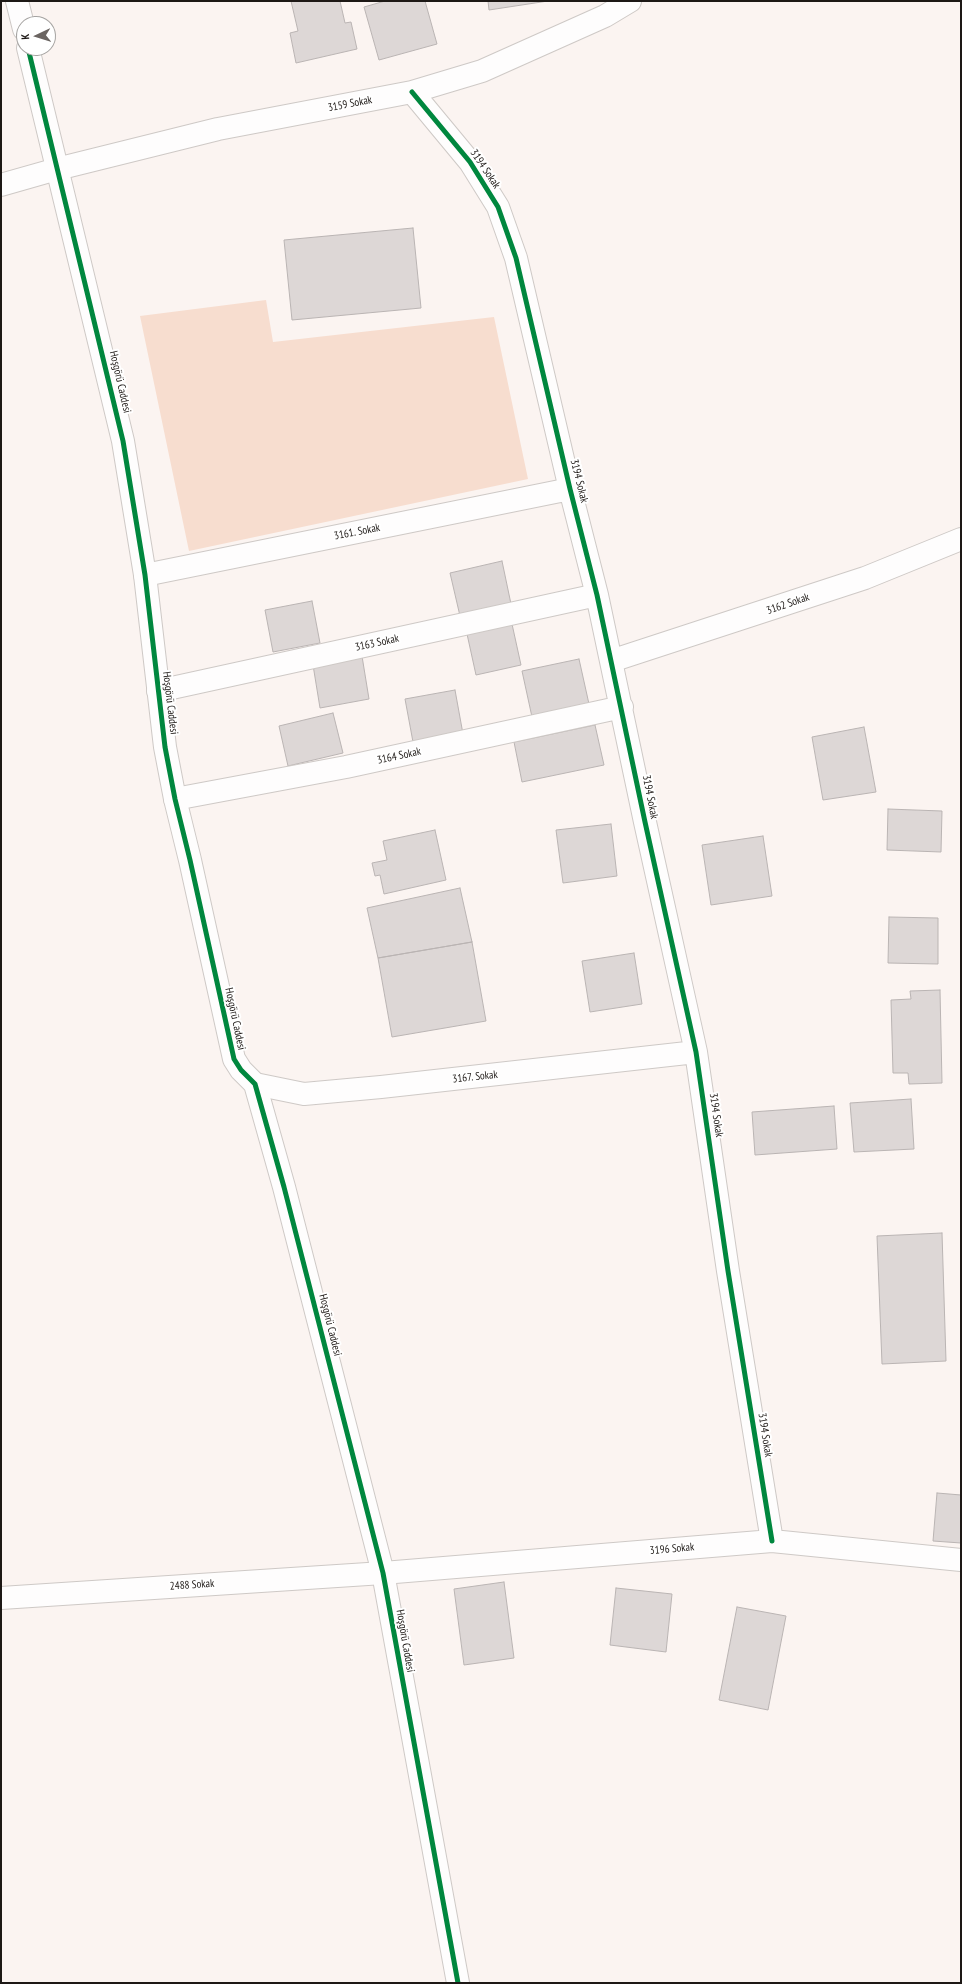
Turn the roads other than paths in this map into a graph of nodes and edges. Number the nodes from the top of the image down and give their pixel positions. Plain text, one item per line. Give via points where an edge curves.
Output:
1 (17, 1) edge
2 (630, 1) edge
3 (21, 16) edge
4 (30, 56) edge
5 (412, 92) junction
6 (57, 169) junction
7 (1, 185) edge
8 (570, 489) junction
9 (961, 539) edge
10 (145, 575) junction
11 (597, 595) junction
12 (612, 661) junction
13 (158, 691) junction
14 (622, 707) junction
15 (174, 799) junction
16 (696, 1052) junction
17 (255, 1084) junction
18 (772, 1541) junction
19 (961, 1560) edge
20 (383, 1573) junction
21 (1, 1598) edge
22 (458, 1983) edge

1 - 3 street
2 - 5 street, 3159 Sokak via 605,16 482,71
4 - 6 street, Hoşgörü Caddesi
5 - 6 street, 3159 Sokak via 218,129
5 - 8 street, 3194 Sokak via 470,162 498,207 516,258
6 - 7 street, 3159 Sokak
6 - 10 street, Hoşgörü Caddesi via 123,441
8 - 10 street, 3161. Sokak
8 - 11 street, 3194 Sokak
9 - 12 street, 3162 Sokak via 864,578
10 - 13 street, Hoşgörü Caddesi
11 - 12 street, 3194 Sokak
11 - 13 street, 3163 Sokak
12 - 14 street, 3194 Sokak
13 - 15 street, Hoşgörü Caddesi
14 - 15 street, 3164 Sokak via 346,767
14 - 16 street, 3194 Sokak
15 - 17 street, Hoşgörü Caddesi via 234,1059
16 - 17 street, 3167. Sokak via 304,1094
16 - 18 street, 3194 Sokak via 728,1271
17 - 20 street, Hoşgörü Caddesi
18 - 19 street, 3196 Sokak
18 - 20 street, 3196 Sokak
20 - 21 street, 2488 Sokak
20 - 22 street, Hoşgörü Caddesi

